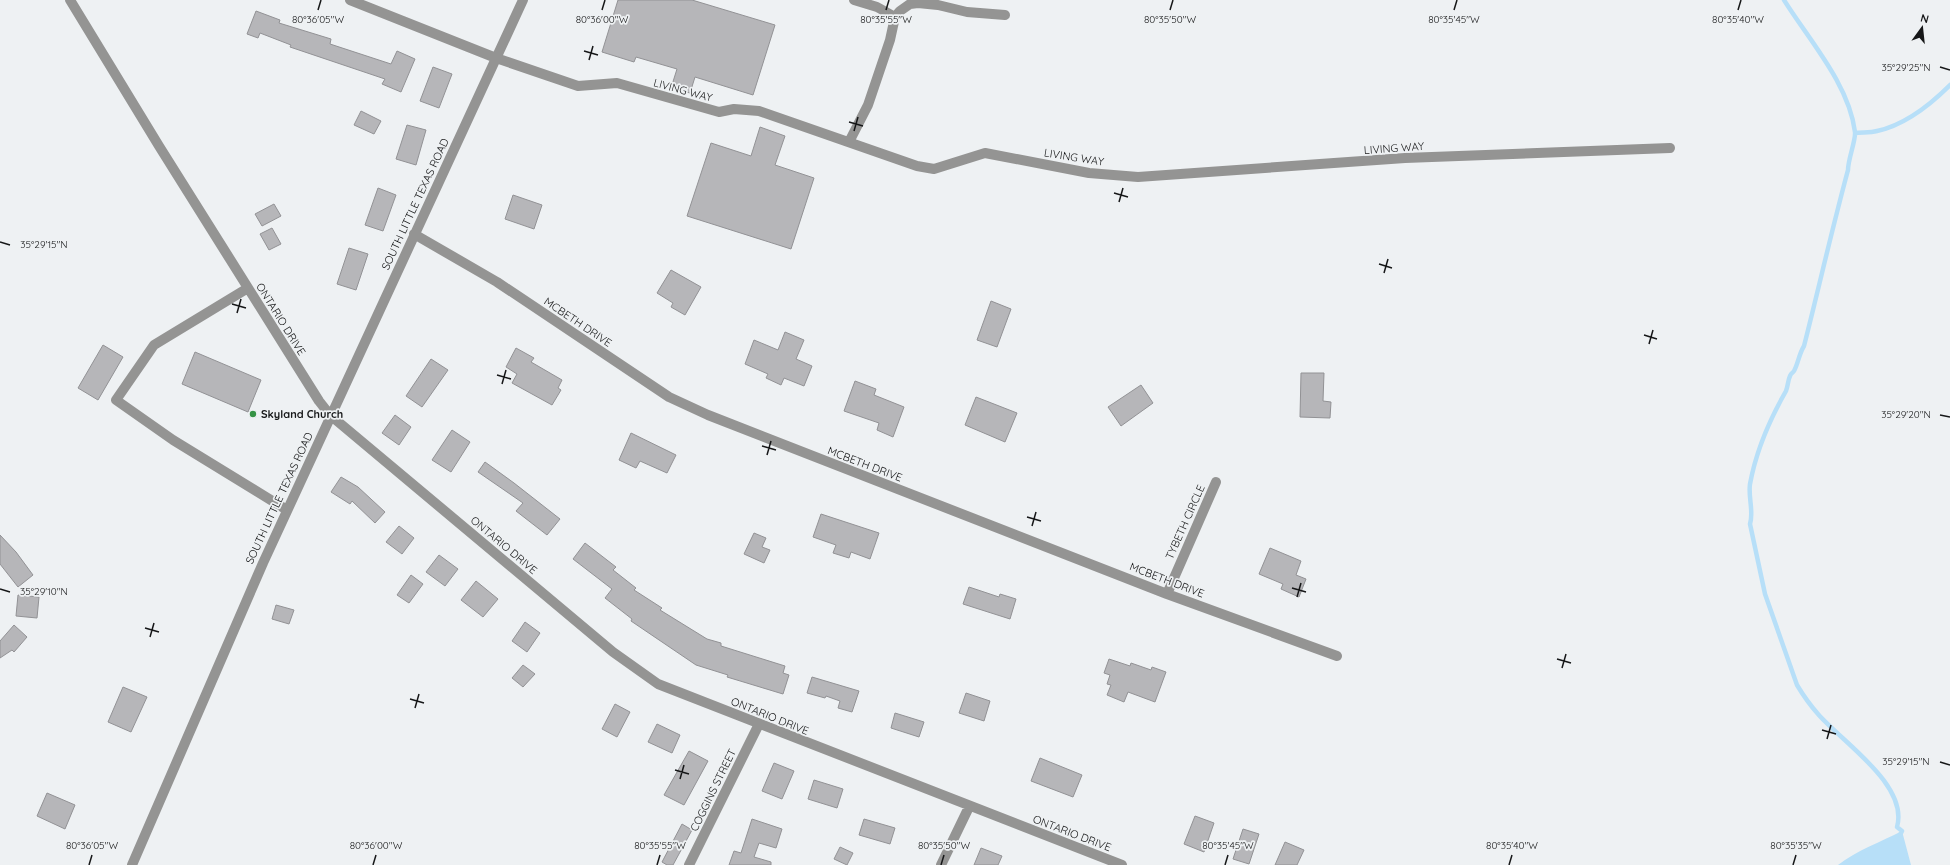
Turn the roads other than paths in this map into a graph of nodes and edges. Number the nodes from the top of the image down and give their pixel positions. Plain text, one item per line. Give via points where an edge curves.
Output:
1 (70, 0) edge
2 (350, 0) edge
3 (523, 0) edge
4 (854, 0) edge
5 (1005, 15) dead end
6 (895, 17) junction
7 (496, 58) junction
8 (849, 142) junction
9 (1670, 148) dead end
10 (414, 234) junction
11 (248, 288) junction
12 (330, 415) junction
13 (1216, 482) dead end
14 (287, 510) junction
15 (1167, 594) junction
16 (1337, 656) dead end
17 (758, 724) junction
18 (969, 806) junction
19 (132, 865) edge
20 (689, 865) edge
21 (941, 865) edge
22 (1122, 865) edge

1 - 11 street, ONTARIO DRIVE
2 - 7 street, LIVING WAY
3 - 7 street, SOUTH LITTLE TEXAS ROAD
4 - 6 street via 877,7
5 - 6 street via 967,12 918,2 906,7
6 - 8 street via 868,105
7 - 8 street, LIVING WAY via 578,86 617,83 718,112 734,109 759,111
7 - 10 street, SOUTH LITTLE TEXAS ROAD
8 - 9 street, LIVING WAY via 917,166 934,169 985,153 1089,173 1138,177 1405,158
10 - 12 street, SOUTH LITTLE TEXAS ROAD
10 - 15 street, MCBETH DRIVE via 497,282 669,397 708,415
11 - 12 street, ONTARIO DRIVE
11 - 14 street via 154,345 116,400 173,440
12 - 14 street, SOUTH LITTLE TEXAS ROAD
12 - 17 street, ONTARIO DRIVE via 613,652 658,684
13 - 15 street, TYBETH CIRCLE
14 - 19 street, SOUTH LITTLE TEXAS ROAD
15 - 16 street, MCBETH DRIVE
17 - 18 street, ONTARIO DRIVE
17 - 20 street, COGGINS STREET
18 - 21 street
18 - 22 street, ONTARIO DRIVE

